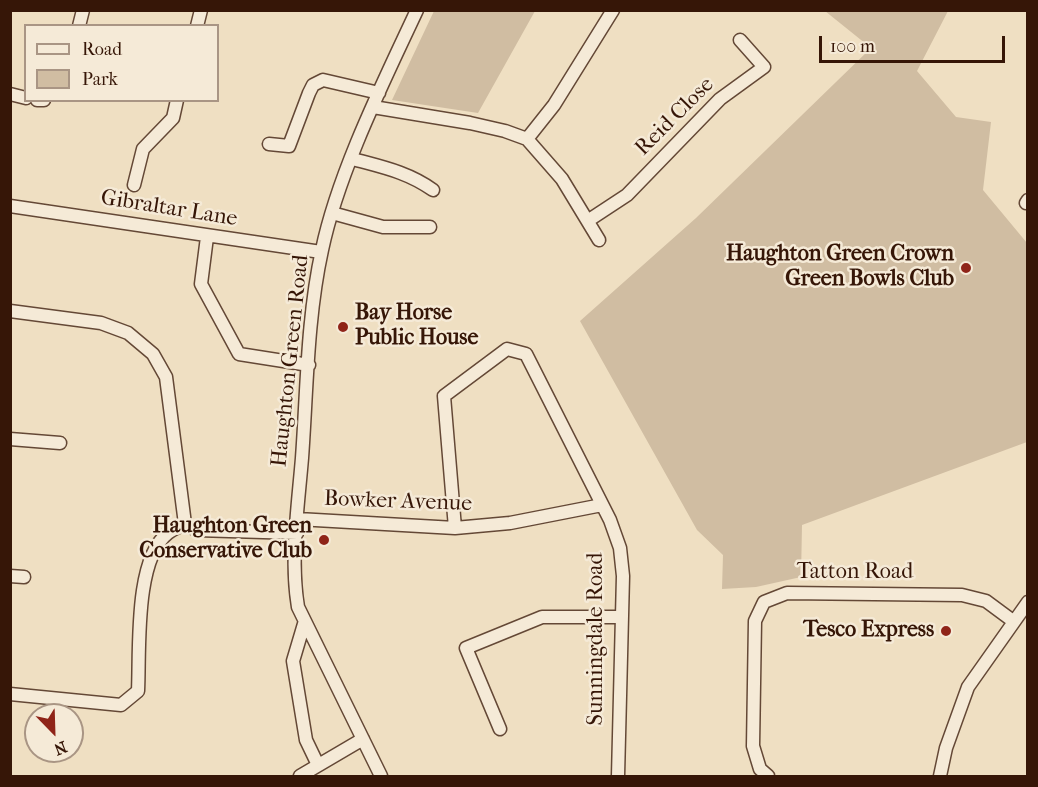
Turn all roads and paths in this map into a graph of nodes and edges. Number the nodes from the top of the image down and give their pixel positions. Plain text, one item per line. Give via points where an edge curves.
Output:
1 (417, 10) edge
2 (613, 10) edge
3 (740, 40) dead end
4 (380, 93) junction
5 (177, 102) edge
6 (373, 107) junction
7 (526, 139) junction
8 (269, 144) dead end
9 (353, 159) junction
10 (134, 185) dead end
11 (433, 190) dead end
12 (10, 206) edge
13 (332, 213) junction
14 (589, 220) junction
15 (430, 227) dead end
16 (207, 237) junction
17 (599, 240) dead end
18 (321, 252) junction
19 (10, 311) edge
20 (309, 365) junction
21 (10, 439) edge
22 (60, 443) dead end
23 (602, 505) junction
24 (298, 519) junction
25 (185, 524) junction
26 (455, 528) junction
27 (297, 533) junction
28 (10, 576) edge
29 (24, 577) dead end
30 (1028, 602) edge
31 (621, 617) junction
32 (1013, 621) junction
33 (304, 624) junction
34 (10, 694) edge
35 (500, 729) dead end
36 (363, 739) junction
37 (318, 765) junction
38 (300, 777) edge
39 (381, 777) edge
40 (618, 777) edge
41 (768, 777) edge
42 (940, 777) edge

1 - 4 street, Haughton Green Road
2 - 7 street via 554,105
3 - 14 street, Reid Close via 764,67 720,99 627,195
4 - 6 street, Haughton Green Road
4 - 8 street via 323,80 313,85 289,146
5 - 10 street via 173,118 143,149
6 - 7 street via 505,130
6 - 9 street, Haughton Green Road
7 - 14 street via 543,154
9 - 11 street via 398,171
9 - 13 street, Haughton Green Road
12 - 16 street, Gibraltar Lane
13 - 15 street via 383,227
13 - 18 street, Haughton Green Road
14 - 17 street
16 - 18 street, Gibraltar Lane
16 - 20 street via 201,284 239,354
18 - 20 street, Haughton Green Road
19 - 25 street via 101,322 128,333 153,354 166,377
20 - 24 street, Haughton Green Road
21 - 22 street
23 - 26 street, Bowker Avenue via 510,523
23 - 26 street, Sunningdale Road via 526,354 507,349 444,396
23 - 31 street, Sunningdale Road via 620,548
24 - 26 street, Bowker Avenue
24 - 27 street, Haughton Green Road
25 - 27 street via 196,530
25 - 34 street via 167,534 154,551 142,588 138,692 121,705
27 - 33 street, Haughton Green Road via 294,585
28 - 29 street
30 - 32 street
31 - 35 street via 542,616 466,648
31 - 40 street, Sunningdale Road
32 - 41 street, Tatton Road via 986,602 962,595 787,593 765,602 755,621 753,746 760,769
32 - 42 street via 968,687
33 - 36 street, Haughton Green Road
33 - 37 street via 293,661 306,740
36 - 37 street
36 - 39 street, Haughton Green Road
37 - 38 street

